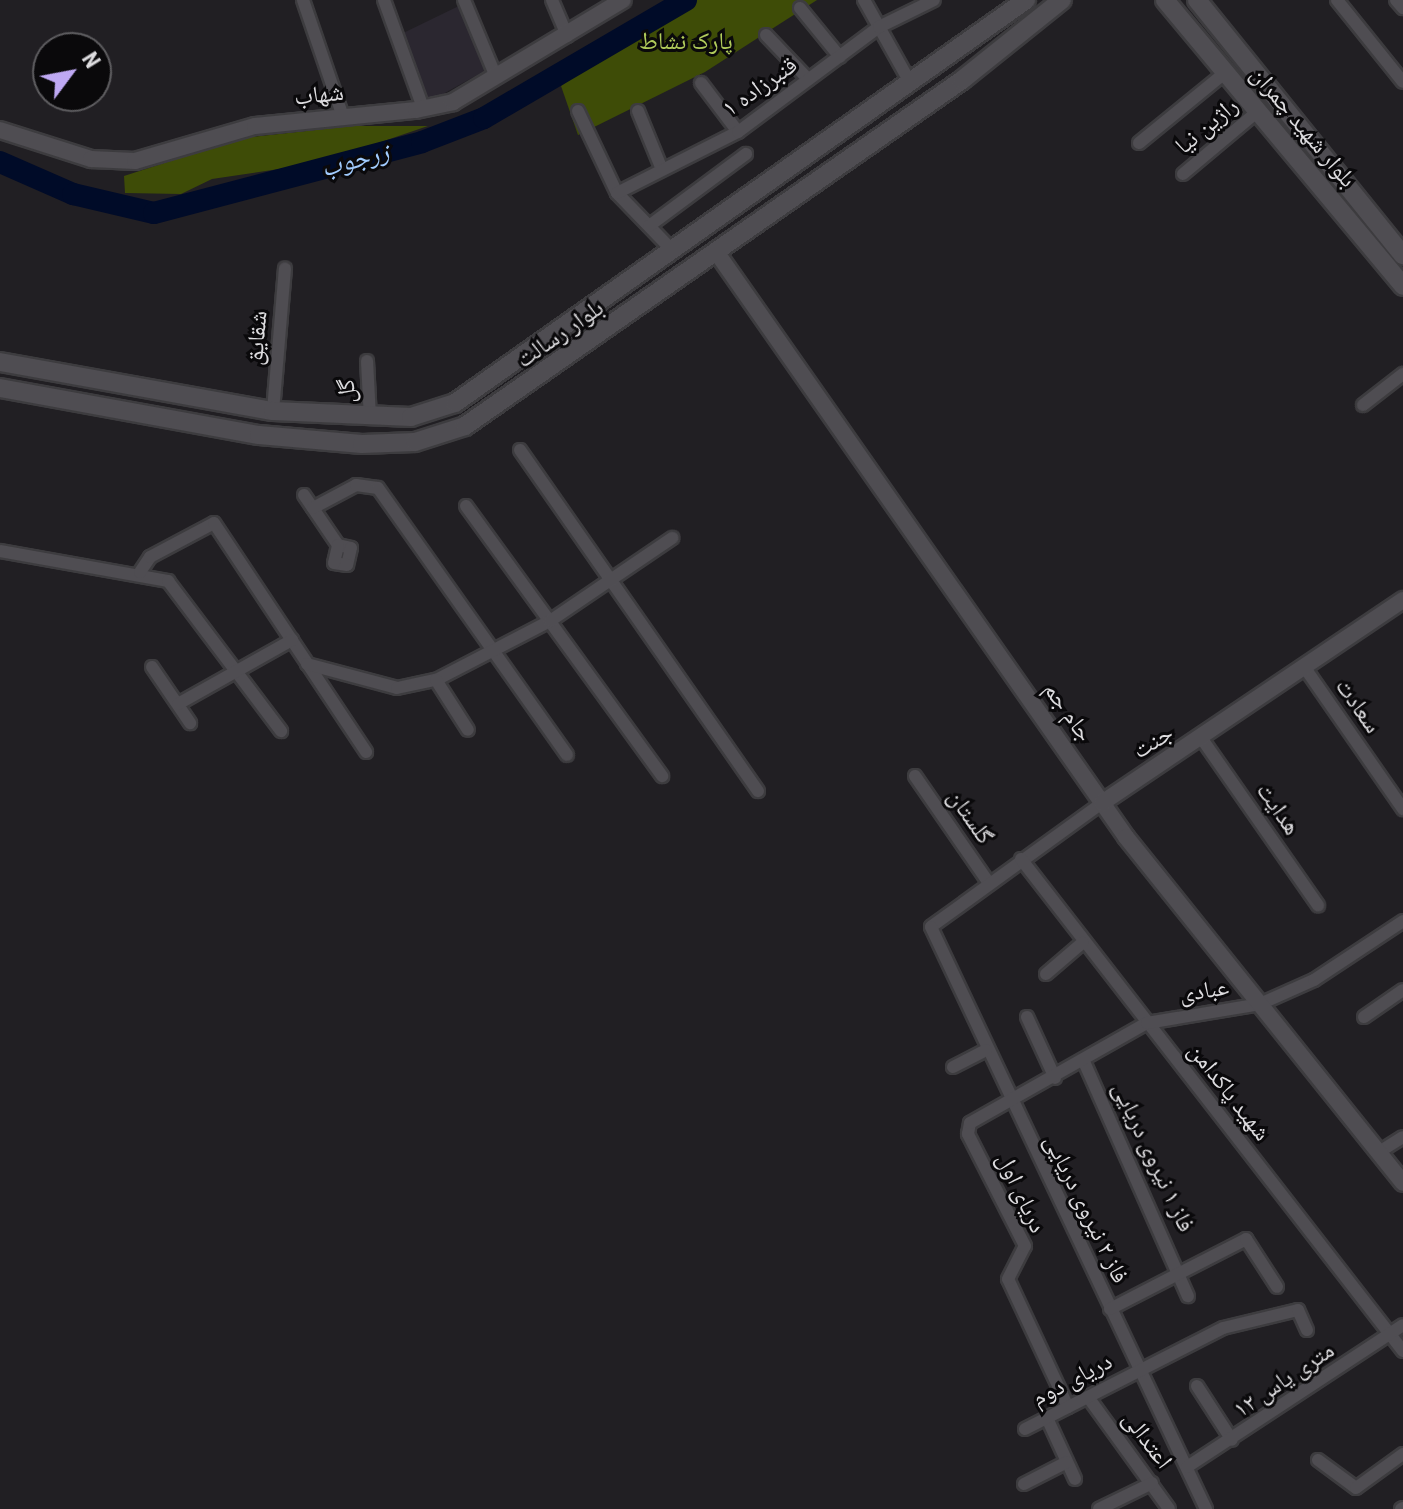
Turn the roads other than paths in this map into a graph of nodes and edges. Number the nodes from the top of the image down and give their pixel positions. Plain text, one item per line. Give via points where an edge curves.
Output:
1 (303, 0) edge
2 (384, 0) edge
3 (464, 0) edge
4 (552, 0) edge
5 (623, 0) edge
6 (864, 0) edge
7 (934, 0) edge
8 (1026, 0) edge
9 (1062, 0) edge
10 (1165, 0) edge
11 (1197, 0) edge
12 (1337, 0) edge
13 (1396, 0) edge
14 (800, 8) dead end
15 (1041, 8) edge
16 (1403, 8) edge
17 (879, 27) junction
18 (766, 35) dead end
19 (567, 36) junction
20 (840, 57) junction
21 (1226, 72) junction
22 (496, 77) junction
23 (808, 79) junction
24 (1403, 82) edge
25 (701, 83) dead end
26 (911, 84) junction
27 (423, 108) junction
28 (578, 111) dead end
29 (638, 111) dead end
30 (1258, 111) junction
31 (872, 112) junction
32 (343, 117) junction
33 (0, 130) edge
34 (738, 132) junction
35 (887, 133) junction
36 (1139, 143) dead end
37 (746, 154) dead end
38 (661, 167) junction
39 (1183, 174) dead end
40 (617, 193) junction
41 (649, 226) junction
42 (674, 252) junction
43 (717, 253) junction
44 (1403, 255) edge
45 (285, 269) dead end
46 (1403, 286) edge
47 (367, 361) dead end
48 (0, 362) edge
49 (1403, 374) edge
50 (0, 388) edge
51 (1363, 405) dead end
52 (273, 411) junction
53 (370, 418) junction
54 (520, 450) dead end
55 (304, 495) dead end
56 (466, 506) dead end
57 (313, 508) junction
58 (672, 538) dead end
59 (338, 545) dead end
60 (0, 551) edge
61 (140, 572) junction
62 (612, 579) junction
63 (1403, 600) edge
64 (550, 621) junction
65 (292, 640) junction
66 (493, 651) junction
67 (307, 664) junction
68 (152, 667) dead end
69 (1305, 668) junction
70 (237, 671) junction
71 (436, 680) junction
72 (178, 704) junction
73 (190, 723) dead end
74 (468, 730) dead end
75 (281, 731) dead end
76 (1202, 739) junction
77 (366, 752) dead end
78 (567, 755) dead end
79 (662, 776) dead end
80 (915, 776) dead end
81 (758, 791) dead end
82 (1102, 803) junction
83 (1403, 809) edge
84 (1021, 859) junction
85 (988, 882) junction
86 (1318, 905) dead end
87 (1403, 921) edge
88 (931, 927) joint
89 (1082, 943) junction
90 (1046, 974) dead end
91 (1403, 990) edge
92 (1260, 1004) junction
93 (1027, 1017) dead end
94 (1364, 1017) dead end
95 (1147, 1023) junction
96 (986, 1050) junction
97 (1085, 1064) junction
98 (953, 1067) dead end
99 (1055, 1078) junction
100 (1009, 1100) junction
101 (1403, 1137) edge
102 (1379, 1152) junction
103 (1403, 1183) edge
104 (1178, 1270) junction
105 (1277, 1287) dead end
106 (1188, 1296) dead end
107 (1110, 1309) junction
108 (1403, 1325) edge
109 (1307, 1330) dead end
110 (1390, 1334) junction
111 (1403, 1351) edge
112 (1139, 1369) junction
113 (1197, 1386) dead end
114 (1088, 1397) junction
115 (1068, 1407) junction
116 (1047, 1418) junction
117 (1025, 1429) dead end
118 (1232, 1440) junction
119 (1403, 1454) edge
120 (1318, 1460) dead end
121 (1067, 1462) junction
122 (1187, 1467) junction
123 (1075, 1479) dead end
124 (1152, 1483) junction
125 (1024, 1484) dead end
126 (1099, 1509) edge
127 (1169, 1509) edge
128 (1206, 1509) edge

1 - 32 street
2 - 27 street
3 - 22 street
4 - 19 street
5 - 19 street, شهاب
6 - 17 street
7 - 17 street, قنبرزاده ۱
8 - 26 main road, بلوار رسالت
9 - 15 main road, بلوار رسالت
10 - 21 main road, بلوار شهید چمران
11 - 44 main road, بلوار شهید چمران
12 - 24 street
13 - 16 street
14 - 20 street
15 - 35 main road, بلوار رسالت
17 - 20 street, قنبرزاده ۱
17 - 26 street
18 - 23 street
19 - 22 street, شهاب
20 - 23 street, قنبرزاده ۱
21 - 30 main road, بلوار شهید چمران
21 - 36 street
22 - 27 street, شهاب via 453,102
23 - 34 street, قنبرزاده ۱
25 - 34 street
26 - 31 main road, بلوار رسالت
27 - 32 street, شهاب
28 - 40 street
29 - 38 street
30 - 39 street, راژین نیا
30 - 46 main road, بلوار شهید چمران
31 - 35 main road
31 - 42 main road, بلوار رسالت
32 - 33 street, شهاب via 255,126 135,161 91,159
34 - 38 street, قنبرزاده ۱
35 - 43 main road, بلوار رسالت
37 - 41 street
38 - 40 street, قنبرزاده ۱
40 - 41 street
41 - 42 street
42 - 53 main road, بلوار رسالت via 455,403 411,417
43 - 50 main road, بلوار رسالت via 509,399 465,426 415,442 259,435
43 - 82 street, جام جم
45 - 52 street, شقایق
47 - 53 street, گل
48 - 52 main road, بلوار رسالت
49 - 51 street
52 - 53 main road, بلوار رسالت
54 - 62 street
55 - 57 street
56 - 64 street
57 - 59 street
57 - 66 street via 356,485 378,488
58 - 62 street
60 - 61 street
61 - 65 street via 150,557 214,523
61 - 70 street via 173,585
62 - 64 street
62 - 81 street
63 - 69 street, جنت
64 - 66 street
64 - 79 street
65 - 67 street
65 - 70 street
66 - 71 street
66 - 78 street
67 - 71 street via 397,688
67 - 77 street
68 - 72 street
69 - 76 street, جنت
69 - 83 street, سعادت
70 - 72 street
70 - 75 street
71 - 74 street
72 - 73 street
76 - 82 street, جنت
76 - 86 street, هدایت
80 - 85 street, گلستان
82 - 84 street, جنت
82 - 92 street, جام جم
84 - 85 street, جنت
84 - 89 street, شهید پاکدامن
85 - 88 street, جنت
87 - 92 street, عبادی via 1314,980
88 - 96 street, فاز ۲ نیروی دریایی
89 - 90 street
89 - 95 street, شهید پاکدامن
91 - 94 street
92 - 95 street, عبادی
92 - 102 street, جام جم
93 - 99 street
95 - 97 street, عبادی
95 - 110 street, شهید پاکدامن
96 - 98 street
96 - 100 street, فاز ۲ نیروی دریایی
97 - 99 street, عبادی
97 - 104 street, فاز ۱ نیروی دریایی
99 - 100 street, عبادی
100 - 107 street, فاز ۲ نیروی دریایی
100 - 115 street, دریای اول via 970,1123 968,1134 1025,1246 1008,1279
101 - 102 street
102 - 103 street, جام جم
104 - 105 street via 1246,1239
104 - 106 street, فاز ۱ نیروی دریایی
104 - 107 street
107 - 112 street, فاز ۲ نیروی دریایی
108 - 110 street, ۱۲ متری یاس
109 - 112 street, دریای دوم via 1293,1311 1223,1328
110 - 111 street, شهید پاکدامن
110 - 118 street, ۱۲ متری یاس
112 - 114 street, دریای دوم
112 - 122 street, فاز ۲ نیروی دریایی
113 - 118 street
114 - 115 street, دریای دوم
114 - 124 street, اعتدالی
115 - 116 street, دریای دوم
116 - 117 street, دریای دوم
116 - 121 street
118 - 122 street, ۱۲ متری یاس
119 - 120 street via 1356,1488
121 - 123 street
121 - 125 street
122 - 128 street, فاز ۲ نیروی دریایی
124 - 126 street
124 - 127 street, اعتدالی

